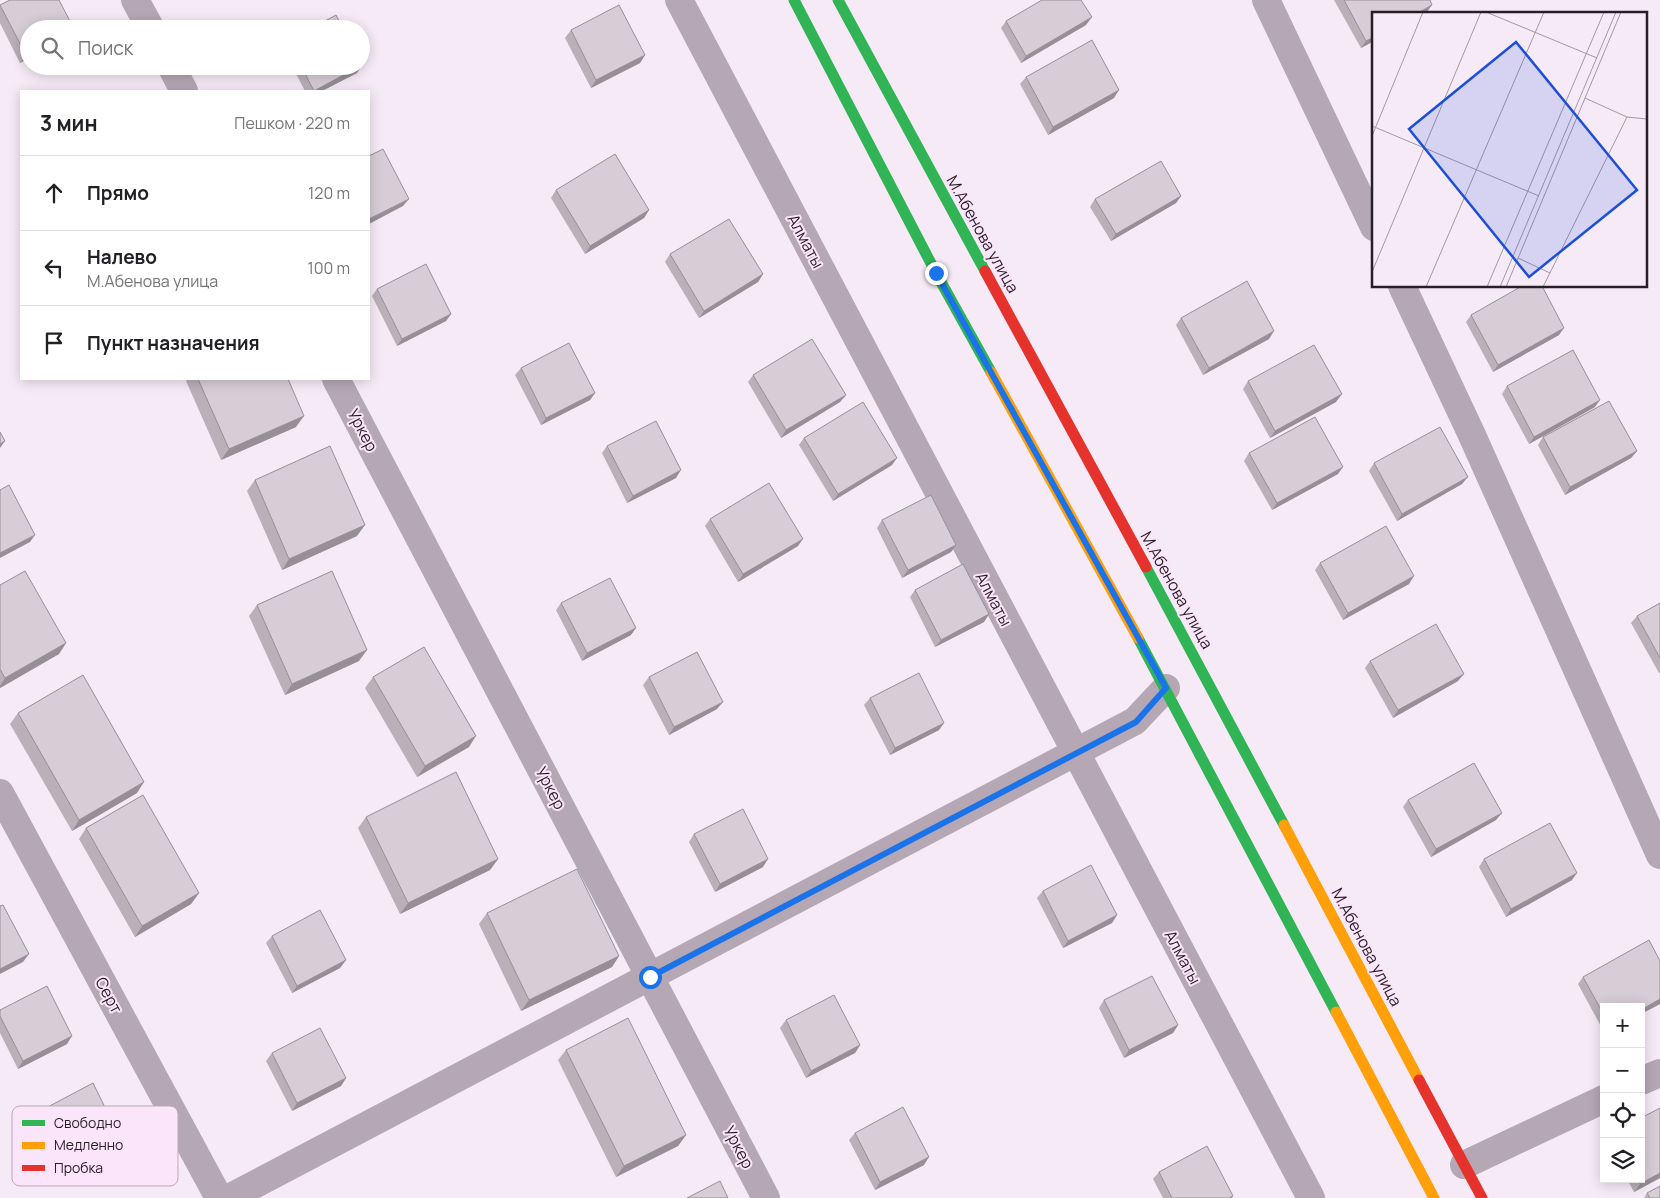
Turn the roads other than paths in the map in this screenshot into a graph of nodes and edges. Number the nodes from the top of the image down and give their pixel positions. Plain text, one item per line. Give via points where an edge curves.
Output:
1 (135, 0) edge
2 (679, 0) edge
3 (794, 0) edge
4 (838, 0) edge
5 (1266, 0) edge
6 (146, 20) edge
7 (176, 75) edge
8 (183, 90) edge
9 (1372, 223) edge
10 (1403, 288) edge
11 (337, 380) edge
12 (1166, 688) junction
13 (1075, 753) junction
14 (0, 793) edge
15 (1660, 855) edge
16 (650, 977) junction
17 (1660, 1072) edge
18 (1645, 1080) edge
19 (1600, 1101) edge
20 (169, 1106) edge
21 (178, 1122) edge
22 (1464, 1165) junction
23 (219, 1198) edge
24 (228, 1198) edge
25 (766, 1198) edge
26 (1311, 1198) edge
27 (1434, 1198) edge
28 (1482, 1198) edge

1 - 6 street
2 - 13 street, Алматы
3 - 12 main road via 936,273
4 - 22 main road, М.Абенова улица via 1209,683
5 - 9 street
7 - 8 street
10 - 15 street
11 - 16 street, Уркер
12 - 13 street via 1136,722
12 - 27 main road
13 - 16 street
13 - 26 street, Алматы
14 - 20 street, Серт
16 - 24 street
16 - 25 street, Уркер
17 - 18 street
19 - 22 street
21 - 23 street, Серт
22 - 28 main road, М.Абенова улица

